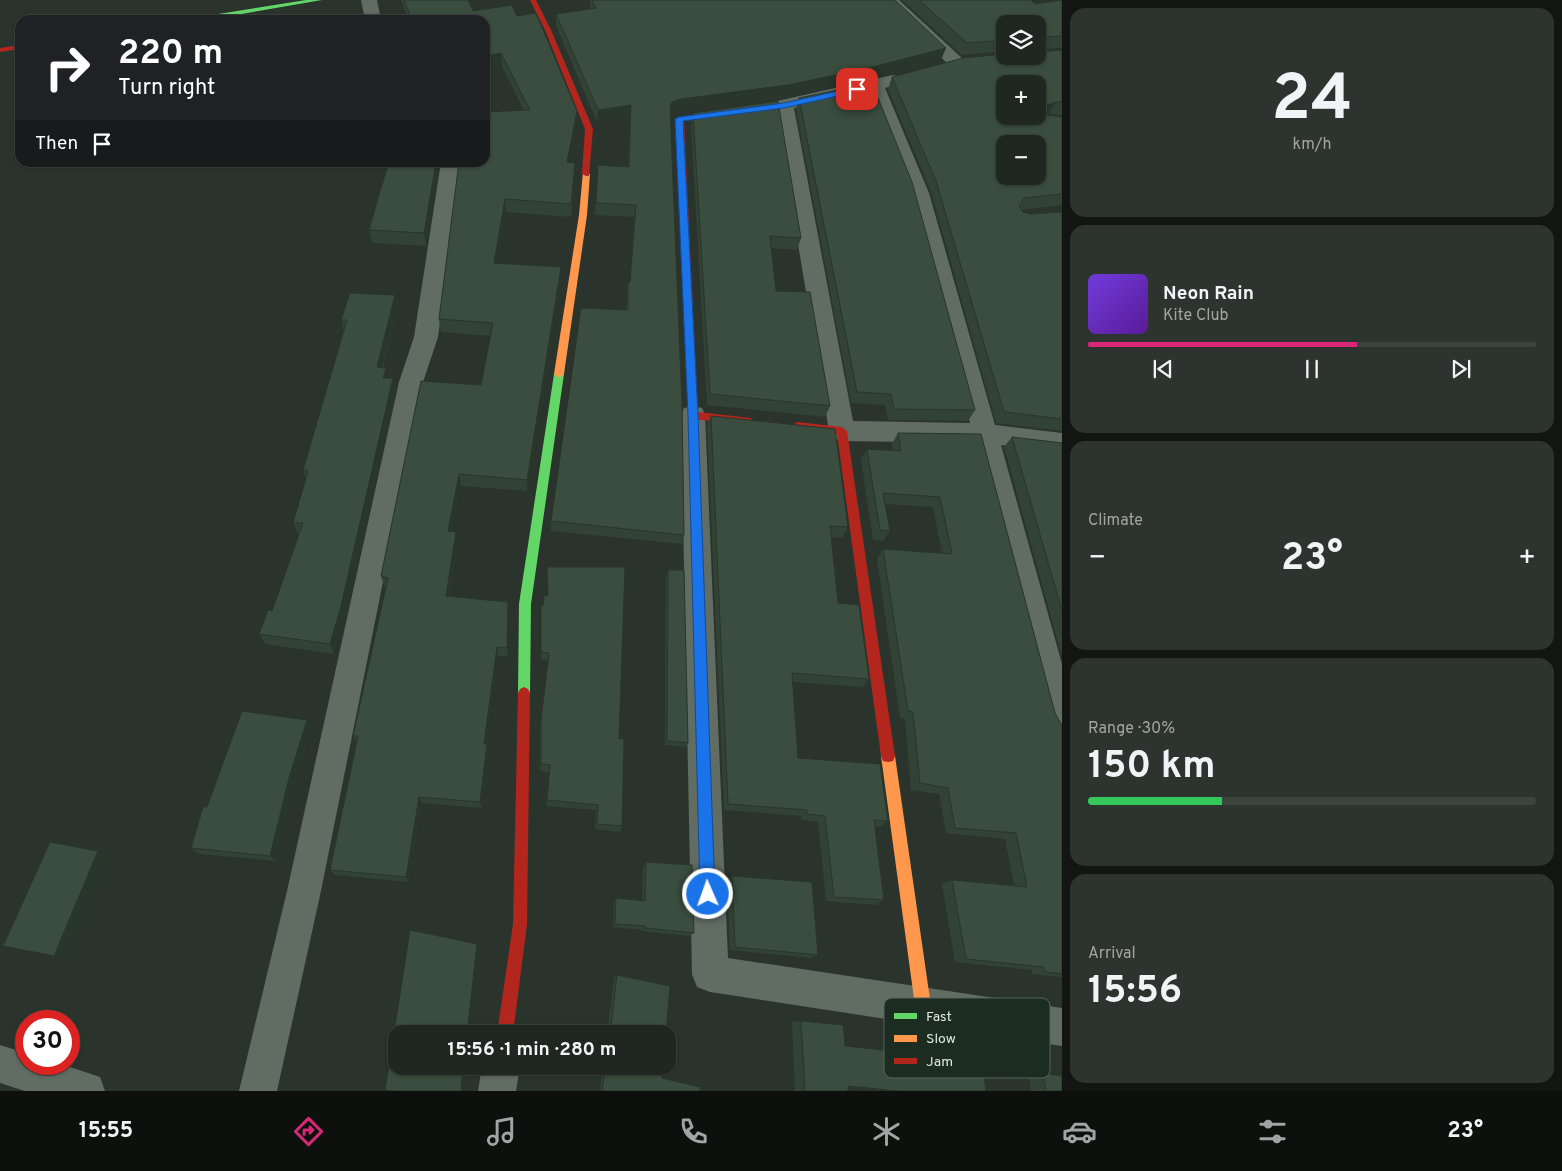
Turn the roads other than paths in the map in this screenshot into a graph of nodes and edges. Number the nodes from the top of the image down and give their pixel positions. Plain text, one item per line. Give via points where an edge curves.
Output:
1 (320, 0) edge
2 (369, 0) edge
3 (533, 0) edge
4 (890, 0) edge
5 (236, 15) edge
6 (372, 15) edge
7 (15, 48) edge
8 (0, 50) edge
9 (957, 64) edge
10 (912, 76) edge
11 (875, 85) junction
12 (784, 105) junction
13 (450, 167) edge
14 (693, 415) junction
15 (763, 422) edge
16 (783, 424) edge
17 (842, 431) junction
18 (985, 433) junction
19 (1062, 443) edge
20 (1062, 720) edge
21 (922, 998) edge
22 (884, 1000) edge
23 (506, 1025) edge
24 (0, 1064) edge
25 (500, 1075) edge
26 (86, 1091) edge
27 (258, 1091) edge
28 (497, 1091) edge

1 - 5 street
2 - 6 street
3 - 23 street via 589,128 583,215 525,604 520,924
4 - 9 street
7 - 8 street
10 - 11 street
11 - 12 street
11 - 18 street via 919,193
12 - 14 street via 679,119
12 - 17 street
13 - 27 street via 426,337 411,382 304,891
14 - 15 street
14 - 22 street via 710,974
16 - 17 street
17 - 18 street
17 - 21 street
18 - 19 street
18 - 20 street
24 - 26 street
25 - 28 street

